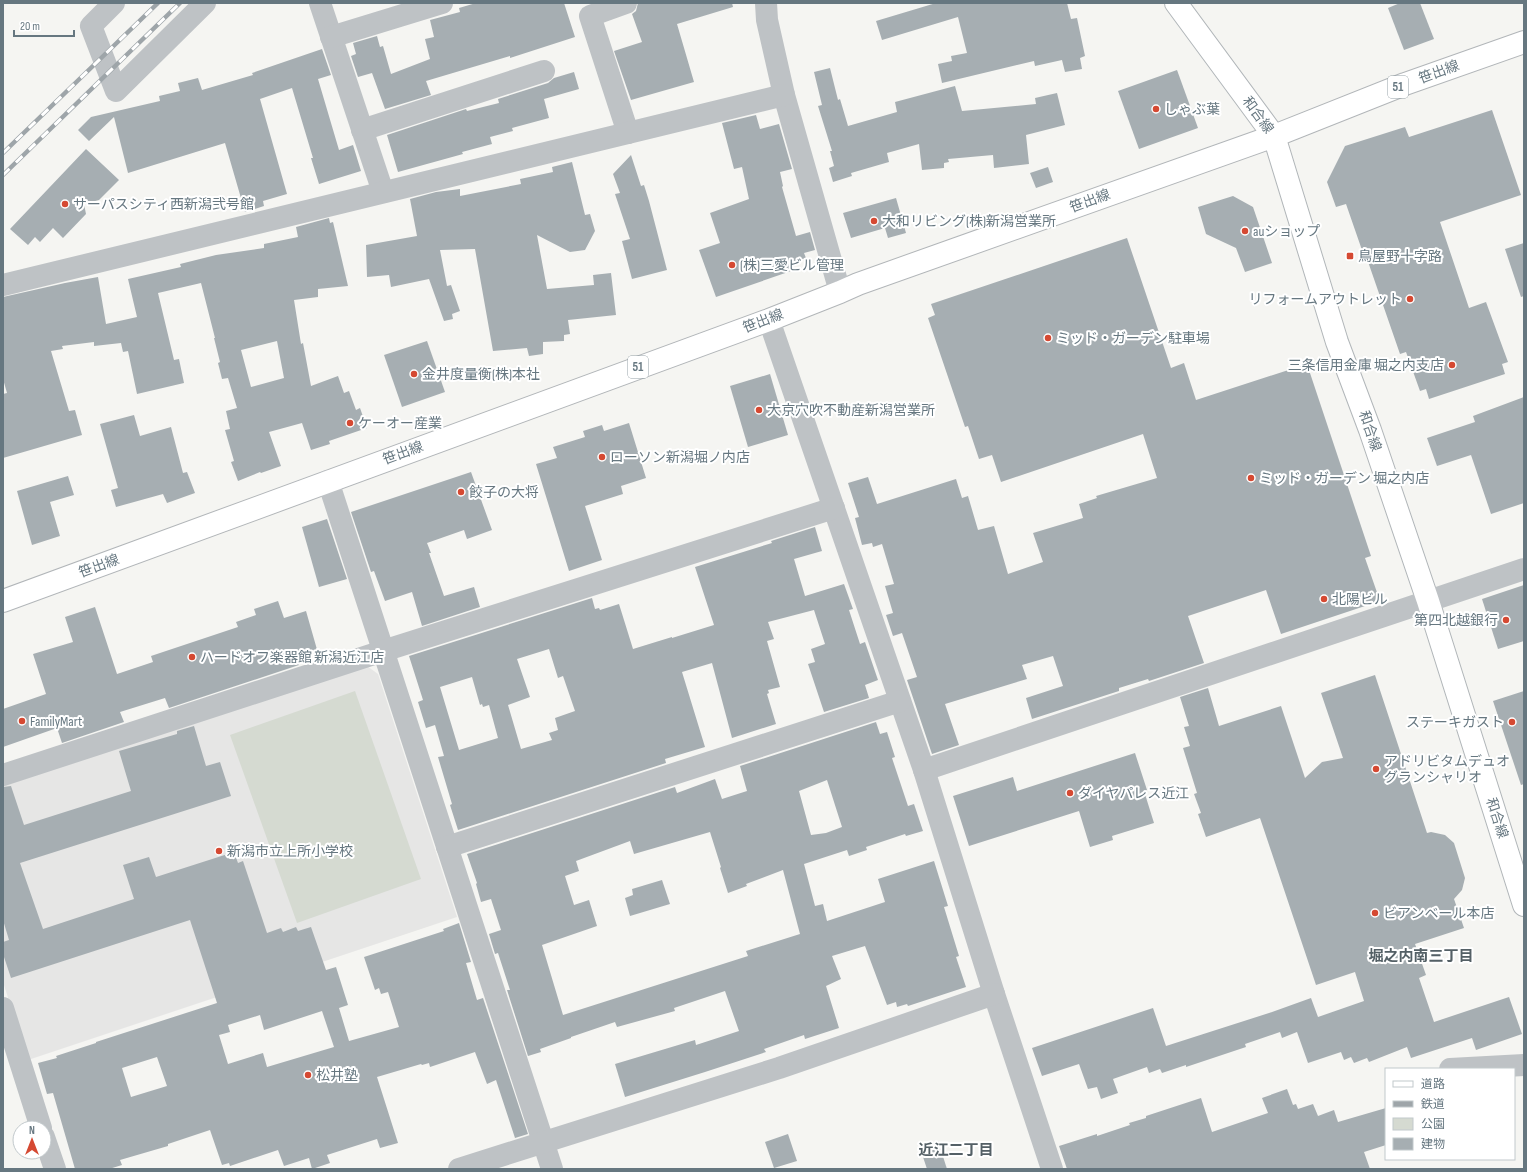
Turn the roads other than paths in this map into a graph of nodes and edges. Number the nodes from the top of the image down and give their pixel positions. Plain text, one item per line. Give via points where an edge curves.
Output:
1 (114, 3) edge
2 (205, 3) edge
3 (320, 3) edge
4 (442, 3) edge
5 (626, 3) edge
6 (766, 3) edge
7 (1176, 3) edge
8 (331, 37) junction
9 (1524, 42) edge
10 (544, 71) dead end
11 (784, 95) junction
12 (362, 130) junction
13 (628, 133) junction
14 (1274, 136) junction
15 (383, 192) junction
16 (3, 285) edge
17 (840, 292) junction
18 (769, 320) junction
19 (328, 481) junction
20 (834, 508) junction
21 (1524, 570) edge
22 (3, 601) edge
23 (1428, 601) junction
24 (383, 651) junction
25 (900, 701) junction
26 (924, 770) junction
27 (3, 775) edge
28 (447, 847) junction
29 (1524, 905) edge
30 (994, 994) junction
31 (3, 1008) edge
32 (1524, 1065) edge
33 (1468, 1068) edge
34 (38, 1120) edge
35 (543, 1142) junction
36 (459, 1169) edge
37 (552, 1169) edge
38 (1052, 1169) edge

1 - 2 street via 91,26 116,91
3 - 8 street
4 - 8 street
5 - 13 street via 590,16
6 - 11 street via 767,20
7 - 14 main road, 和合線
8 - 12 street
9 - 14 main road, 笹出線 / 51 via 1405,84
10 - 12 street
11 - 13 street
11 - 17 street
12 - 15 street
13 - 15 street
14 - 17 main road, 笹出線 / 51
14 - 23 main road, 和合線 via 1337,342
15 - 16 street
17 - 18 main road, 笹出線 / 51
18 - 19 main road, 笹出線 / 51
18 - 20 street
19 - 22 main road, 笹出線 / 51
19 - 24 street
20 - 24 street
20 - 25 street
21 - 23 street
23 - 26 street
23 - 29 main road, 和合線
24 - 27 street
24 - 28 street
25 - 26 street
25 - 28 street
26 - 30 street
28 - 35 street
30 - 35 street via 779,1068
30 - 38 street
31 - 34 street
32 - 33 street
35 - 36 street
35 - 37 street

